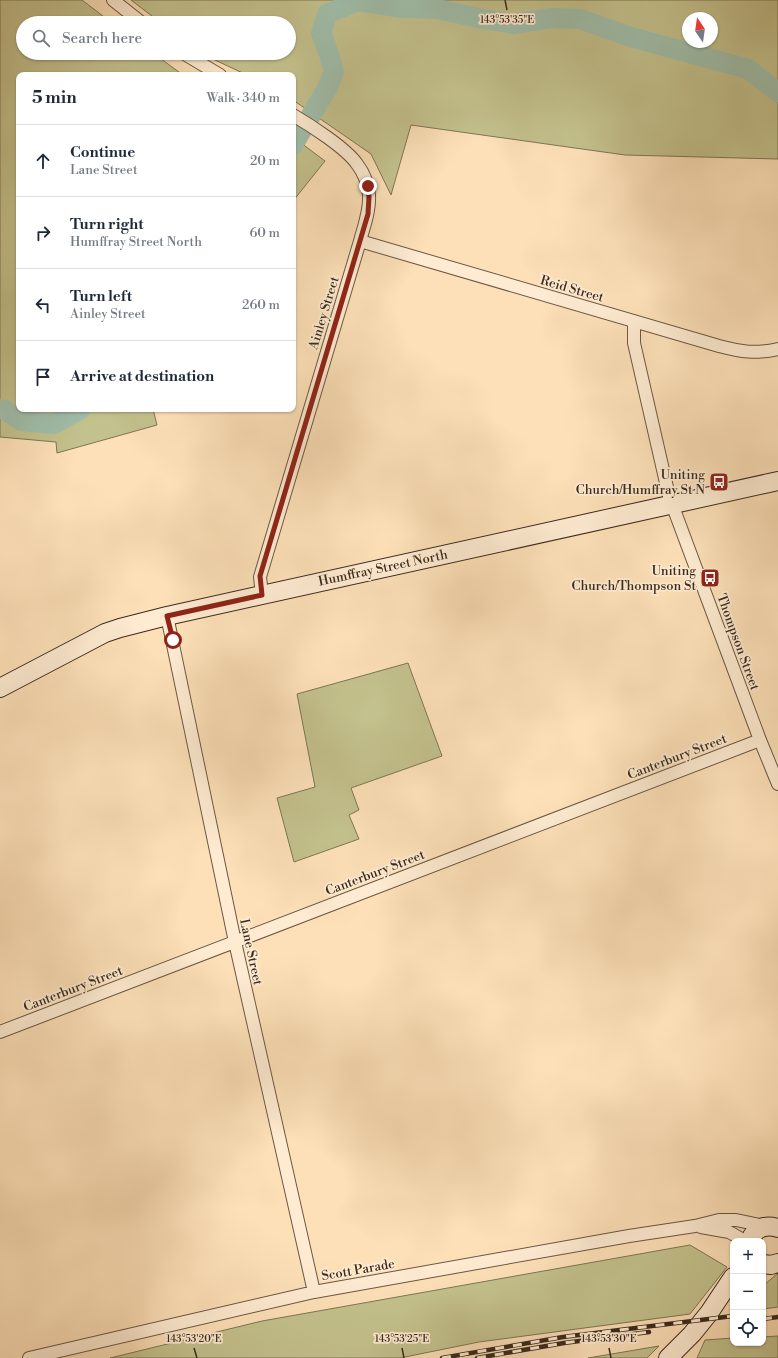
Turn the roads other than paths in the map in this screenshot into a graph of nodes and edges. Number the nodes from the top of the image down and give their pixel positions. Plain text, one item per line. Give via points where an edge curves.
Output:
1 (113, 0) edge
2 (133, 16) edge
3 (195, 60) edge
4 (215, 72) edge
5 (296, 117) edge
6 (360, 241) junction
7 (634, 322) junction
8 (778, 349) edge
9 (778, 481) edge
10 (672, 504) junction
11 (262, 595) junction
12 (167, 616) junction
13 (0, 688) edge
14 (760, 740) junction
15 (778, 784) edge
16 (234, 942) junction
17 (0, 1032) edge
18 (772, 1225) edge
19 (695, 1226) junction
20 (740, 1238) edge
21 (752, 1238) edge
22 (730, 1282) edge
23 (314, 1292) junction
24 (730, 1295) edge
25 (709, 1313) junction
26 (676, 1357) edge
27 (29, 1358) edge

1 - 2 street
3 - 4 street
5 - 6 street, Ainley Street via 347,153 357,163 366,180 368,214
6 - 7 street, Reid Street
6 - 11 street, Ainley Street via 260,576
7 - 8 street, Reid Street via 738,351 758,353
7 - 10 street, Thompson Street via 634,343
9 - 10 street, Humffray Street North
10 - 11 street, Humffray Street North
10 - 14 street, Thompson Street
11 - 12 street, Humffray Street North
12 - 13 street, Humffray Street North via 105,633
12 - 16 street, Lane Street
14 - 15 street, Thompson Street
14 - 16 street, Canterbury Street
16 - 17 street, Canterbury Street
16 - 23 street, Lane Street
18 - 19 street, Scott Parade via 727,1219
18 - 21 street via 755,1231
19 - 20 street, Scott Parade via 722,1230
19 - 23 street, Scott Parade
22 - 25 street
23 - 27 street, Scott Parade
24 - 25 street
25 - 26 street

